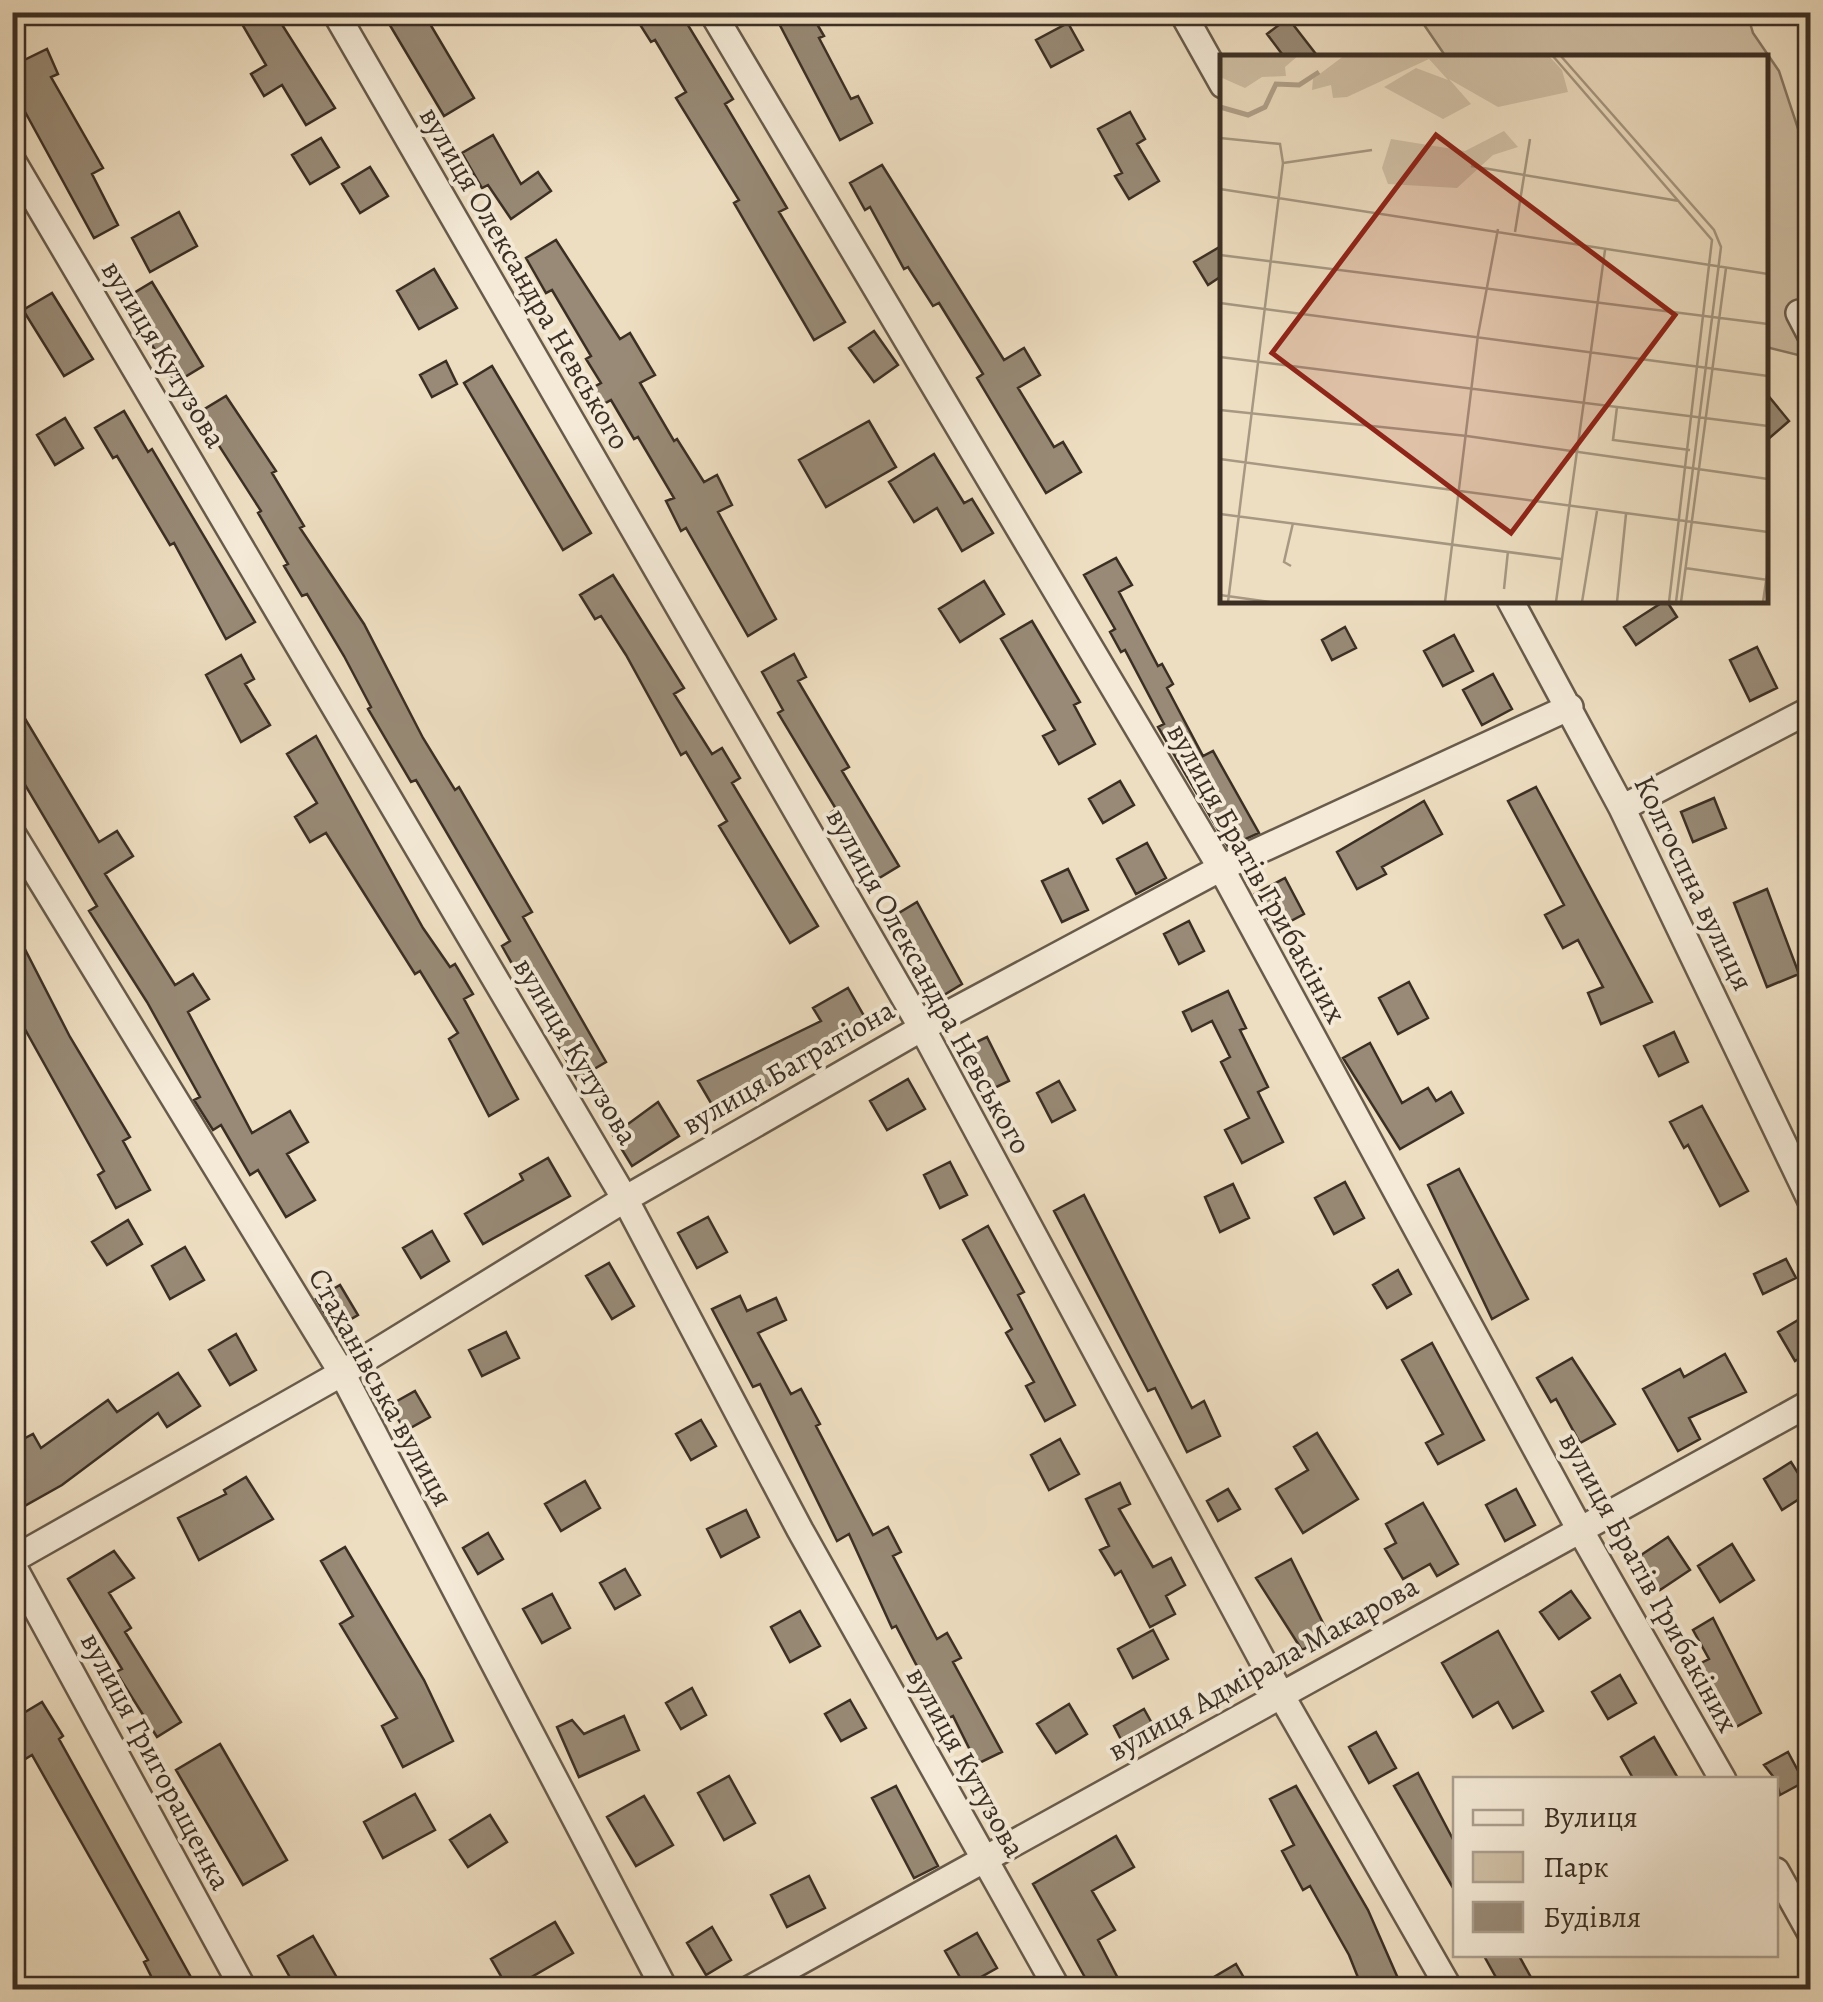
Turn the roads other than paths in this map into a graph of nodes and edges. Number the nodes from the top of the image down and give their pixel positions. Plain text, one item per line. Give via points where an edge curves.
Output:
1 (334, 12) edge
2 (712, 12) edge
3 (1182, 12) edge
4 (1220, 80) edge
5 (12, 160) edge
6 (1511, 602) edge
7 (1570, 707) junction
8 (1810, 710) edge
9 (1622, 808) junction
10 (12, 833) edge
11 (1221, 868) junction
12 (922, 1028) junction
13 (625, 1199) junction
14 (1810, 1199) edge
15 (342, 1374) junction
16 (1810, 1403) edge
17 (1578, 1528) junction
18 (12, 1562) edge
19 (1280, 1696) junction
20 (1721, 1777) edge
21 (985, 1862) junction
22 (1778, 1875) edge
23 (1810, 1932) edge
24 (244, 1990) edge
25 (665, 1990) edge
26 (748, 1990) edge
27 (1058, 1990) edge
28 (1450, 1990) edge

1 - 12 street, вулиця Олександра Невського
2 - 11 street, вулиця Братів Грибакіних
3 - 4 street
5 - 13 street, вулиця Кутузова
6 - 7 street, Колгоспна вулиця
7 - 9 street, Колгоспна вулиця
7 - 11 street, вулиця Багратіона
8 - 9 street
9 - 14 street, Колгоспна вулиця
10 - 15 street, Стаханівська вулиця
11 - 12 street, вулиця Багратіона
11 - 17 street, вулиця Братів Грибакіних
12 - 13 street, вулиця Багратіона
12 - 19 street, вулиця Олександра Невського
13 - 15 street, вулиця Багратіона
13 - 21 street, вулиця Кутузова
15 - 18 street, вулиця Багратіона
15 - 25 street, Стаханівська вулиця
16 - 17 street, вулиця Адмірала Макарова
17 - 19 street, вулиця Адмірала Макарова
17 - 20 street, вулиця Братів Грибакіних
18 - 24 street, вулиця Григоращенка
19 - 21 street, вулиця Адмірала Макарова
19 - 28 street, вулиця Олександра Невського
21 - 26 street, вулиця Адмірала Макарова
21 - 27 street, вулиця Кутузова
22 - 23 street

